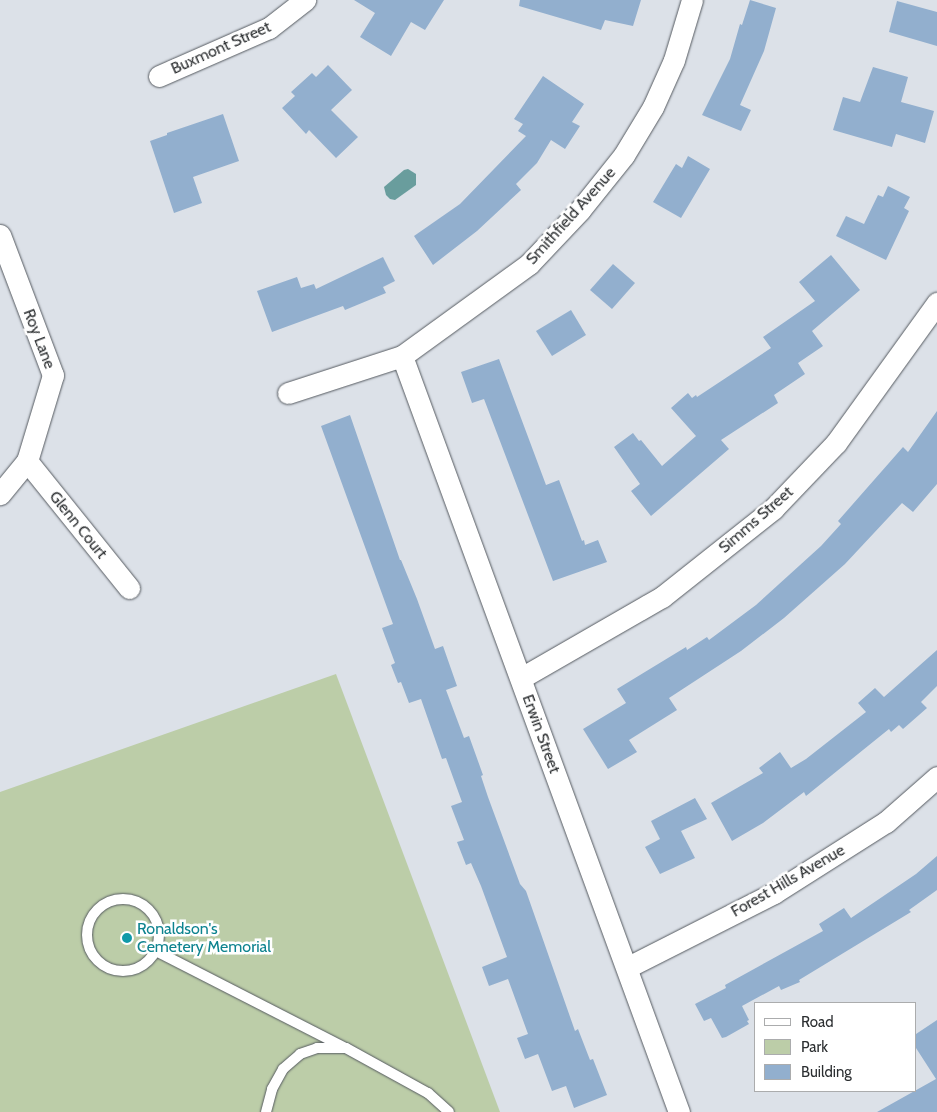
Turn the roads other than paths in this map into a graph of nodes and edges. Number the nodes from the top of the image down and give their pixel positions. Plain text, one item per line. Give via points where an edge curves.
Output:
1 (305, 0) edge
2 (692, 0) edge
3 (159, 76) dead end
4 (0, 235) edge
5 (937, 303) edge
6 (402, 356) junction
7 (288, 392) dead end
8 (27, 461) junction
9 (0, 494) edge
10 (129, 588) dead end
11 (520, 678) junction
12 (937, 777) edge
13 (156, 951) junction
14 (628, 966) junction
15 (346, 1048) junction
16 (266, 1112) edge
17 (449, 1112) edge
18 (680, 1112) edge

1 - 3 street, Buxmont Street via 269,28
2 - 6 street, Smithfield Avenue via 674,60 654,107 624,155 580,210 529,264
4 - 8 street, Roy Lane via 53,375
5 - 11 street, Simms Street via 836,443 773,509 662,597
6 - 7 street, Smithfield Avenue
6 - 11 street, Erwin Street
8 - 9 street, Roy Lane
8 - 10 street, Glenn Court
11 - 14 street, Erwin Street
12 - 14 street, Forest Hills Avenue via 886,822 774,893
13 - 13 lane via 159,940 157,924 148,909 138,902 111,902 96,912 90,922 89,946 103,965 120,971 138,968
13 - 15 lane
14 - 18 street, Erwin Street
15 - 16 lane via 316,1048 300,1054 283,1069 272,1089
15 - 17 lane via 428,1093

